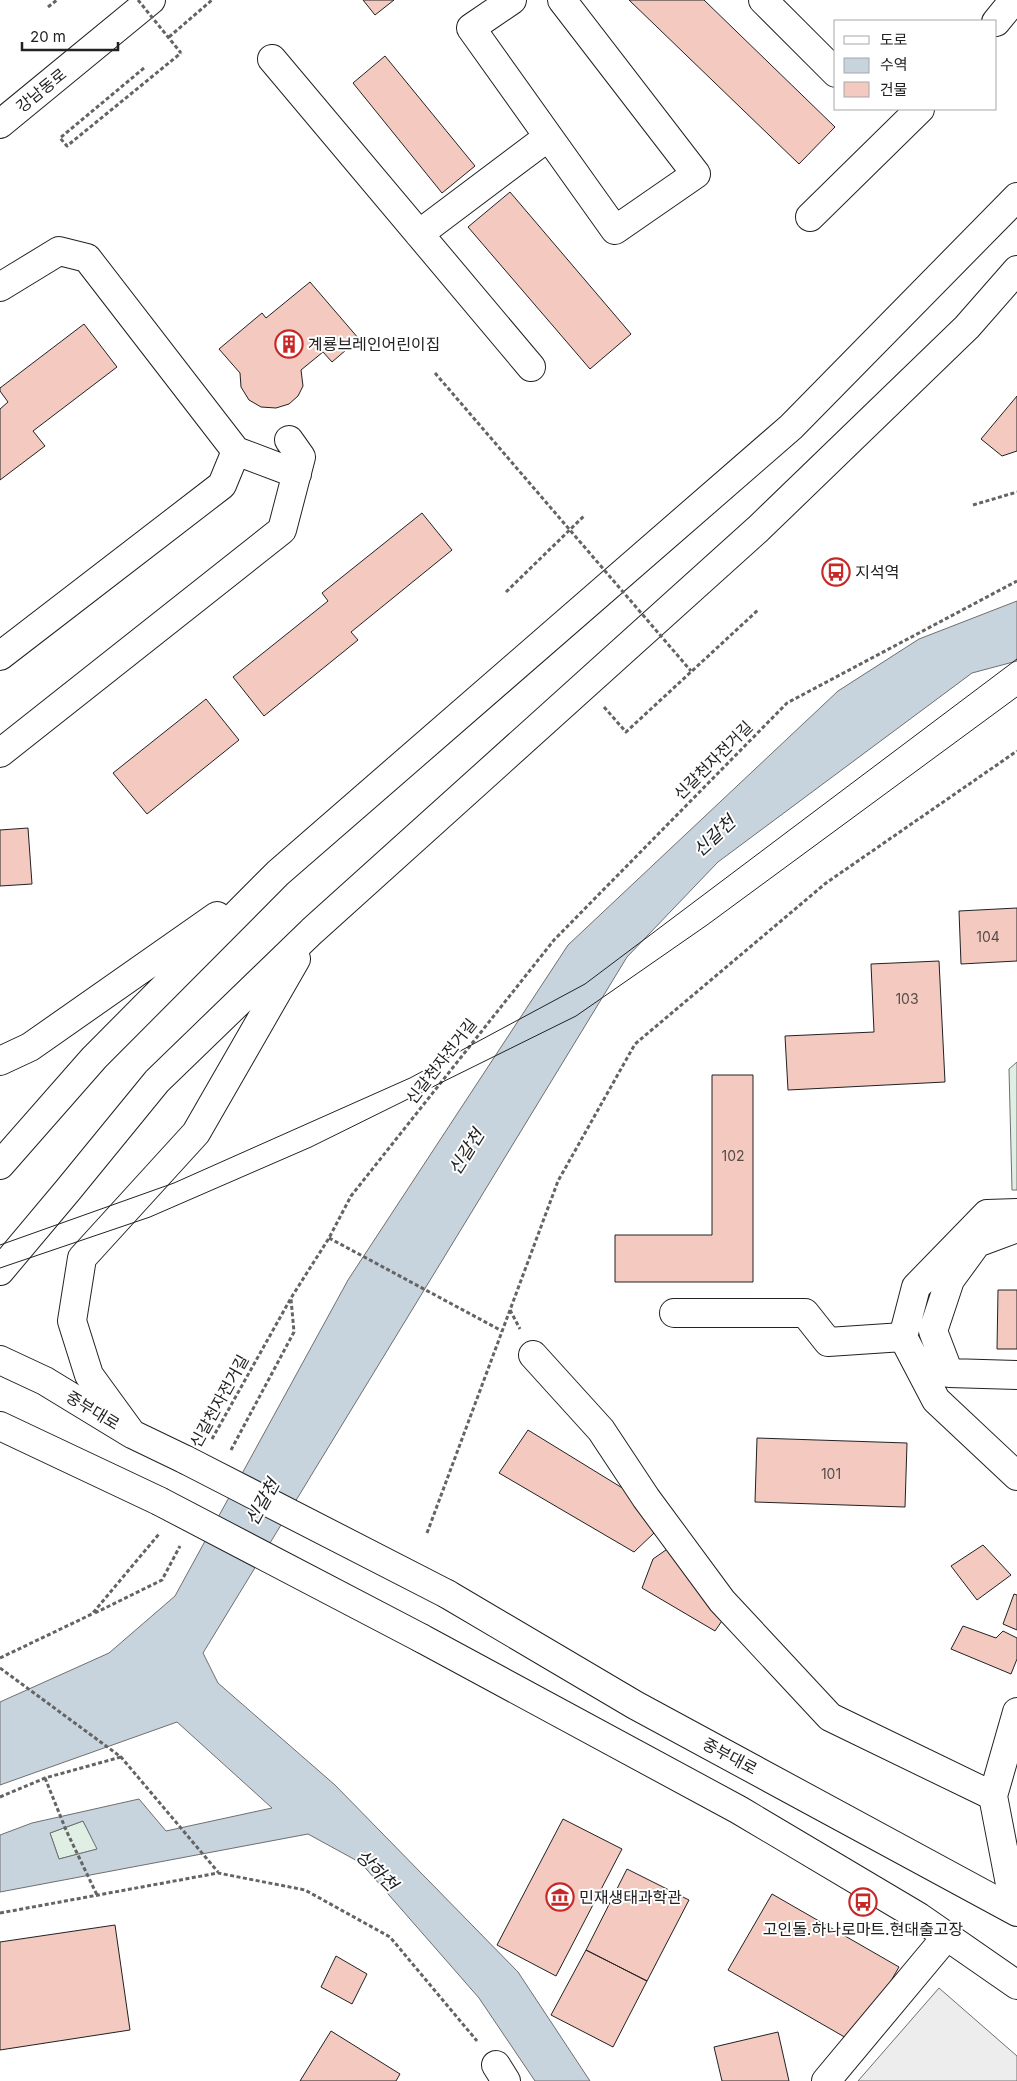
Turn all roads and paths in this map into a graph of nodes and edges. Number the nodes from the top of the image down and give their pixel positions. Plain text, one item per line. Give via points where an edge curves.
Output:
1 (57, 0) edge
2 (138, 0) edge
3 (152, 0) edge
4 (212, 0) edge
5 (512, 0) edge
6 (562, 0) edge
7 (762, 0) edge
8 (1014, 0) edge
9 (48, 8) dead end
10 (997, 21) edge
11 (169, 37) junction
12 (272, 59) dead end
13 (144, 68) dead end
14 (834, 71) edge
15 (919, 110) edge
16 (0, 124) edge
17 (548, 136) junction
18 (1017, 197) edge
19 (810, 217) dead end
20 (419, 234) junction
21 (1017, 270) edge
22 (0, 287) edge
23 (531, 367) dead end
24 (435, 374) dead end
25 (290, 440) dead end
26 (236, 451) junction
27 (297, 474) junction
28 (1017, 492) edge
29 (973, 505) dead end
30 (585, 515) dead end
31 (570, 531) junction
32 (1017, 581) edge
33 (506, 592) dead end
34 (758, 610) dead end
35 (0, 656) edge
36 (691, 672) junction
37 (626, 732) dead end
38 (1017, 751) edge
39 (0, 753) edge
40 (278, 873) junction
41 (312, 931) junction
42 (0, 1061) edge
43 (0, 1165) edge
44 (1017, 1213) edge
45 (1017, 1228) edge
46 (328, 1238) junction
47 (0, 1271) edge
48 (674, 1313) dead end
49 (502, 1331) junction
50 (903, 1337) junction
51 (533, 1355) dead end
52 (0, 1360) edge
53 (1017, 1375) edge
54 (0, 1426) edge
55 (132, 1434) junction
56 (210, 1444) dead end
57 (1017, 1476) edge
58 (162, 1530) dead end
59 (427, 1533) dead end
60 (0, 1658) edge
61 (0, 1668) edge
62 (1017, 1712) edge
63 (121, 1757) junction
64 (45, 1778) junction
65 (993, 1796) junction
66 (0, 1797) edge
67 (218, 1872) junction
68 (97, 1895) junction
69 (1016, 1911) edge
70 (0, 1913) edge
71 (947, 1936) junction
72 (1017, 1985) edge
73 (501, 2073) edge
74 (826, 2081) edge

1 - 9 path
2 - 11 path, bridge
3 - 16 main road, 강남동로
4 - 11 path
5 - 17 main road via 471,28
6 - 17 main road via 696,174 615,230
7 - 14 main road
8 - 10 main road
11 - 13 path, bridge via 181,53 66,146 60,138
12 - 20 main road
15 - 19 main road
17 - 20 main road
18 - 40 main road via 791,427
20 - 23 main road
21 - 41 main road via 967,327 758,529
22 - 26 main road via 59,251 86,258
24 - 31 path, bridge
25 - 27 main road via 301,457
26 - 27 main road
26 - 35 main road via 222,485
27 - 39 main road via 282,530
28 - 29 path
30 - 31 path
31 - 33 path
31 - 36 path, bridge
32 - 46 path, 신갈천자전거길 via 788,703 554,940 351,1196
34 - 36 path
36 - 37 path
38 - 49 path via 826,884 636,1044 558,1181
40 - 42 main road via 30,1047
40 - 43 main road via 94,1058
41 - 47 main road via 157,1081
41 - 55 main road via 196,1133 82,1258 72,1321 89,1375
44 - 50 main road via 987,1214 916,1287
45 - 53 main road via 977,1242 950,1280 933,1331 949,1373
46 - 49 path
46 - 56 path, 신갈천자전거길
48 - 50 main road via 805,1313 828,1342
49 - 59 path
50 - 57 main road via 936,1400
51 - 65 main road via 601,1430 646,1498 722,1601 830,1717
52 - 55 main road, 중부대로 via 45,1381
54 - 71 main road, bridge via 159,1501 421,1638 739,1810
55 - 69 main road, 중부대로, bridge via 447,1594 636,1705
58 - 60 path via 92,1614
61 - 63 path
62 - 65 main road
63 - 64 path
63 - 67 path
64 - 66 path
64 - 68 path
65 - 69 main road
67 - 68 path
67 - 73 path via 305,1890 390,1937
68 - 70 path
71 - 72 main road
71 - 74 main road

